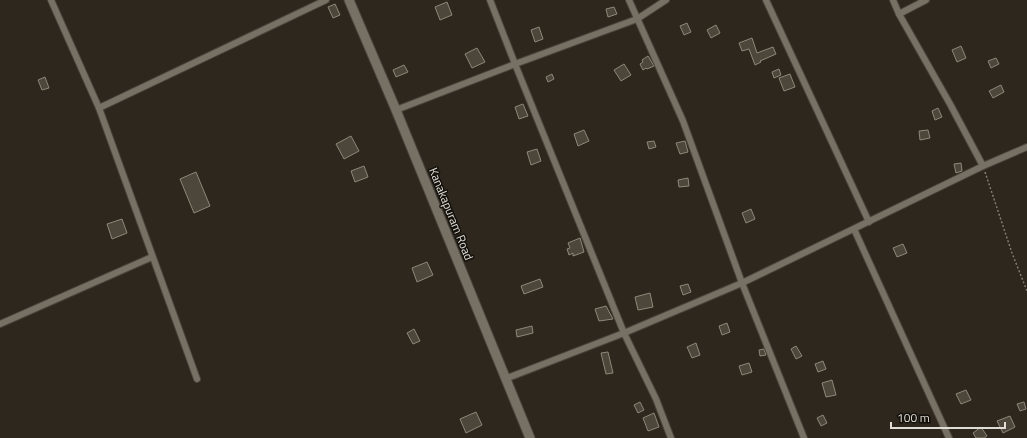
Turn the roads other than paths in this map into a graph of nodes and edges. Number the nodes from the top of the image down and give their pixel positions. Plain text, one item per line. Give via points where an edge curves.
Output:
1 (51, 0) edge
2 (326, 0) edge
3 (349, 0) edge
4 (490, 0) edge
5 (630, 0) edge
6 (666, 0) edge
7 (766, 0) edge
8 (893, 0) edge
9 (926, 0) edge
10 (899, 14) junction
11 (638, 19) junction
12 (515, 64) junction
13 (99, 108) junction
14 (396, 110) junction
15 (1027, 147) edge
16 (984, 166) junction
17 (869, 222) junction
18 (854, 229) junction
19 (152, 257) junction
20 (742, 283) junction
21 (0, 324) edge
22 (624, 333) junction
23 (197, 379) dead end
24 (505, 379) junction
25 (530, 438) edge
26 (670, 438) edge
27 (804, 438) edge
28 (949, 438) edge

1 - 13 street
2 - 13 street
3 - 14 street, Kanakapuram Road
4 - 12 street
5 - 11 street
6 - 11 street
7 - 17 street
8 - 10 street
9 - 10 street
10 - 16 street
11 - 12 street
11 - 20 street via 682,121
12 - 14 street
12 - 22 street
13 - 19 street
14 - 24 street, Kanakapuram Road
15 - 16 street
16 - 17 street
17 - 18 street
18 - 20 street
18 - 28 street
19 - 21 street
19 - 23 street
20 - 22 street
20 - 27 street
22 - 24 street
22 - 26 street via 656,399
24 - 25 street, Kanakapuram Road

